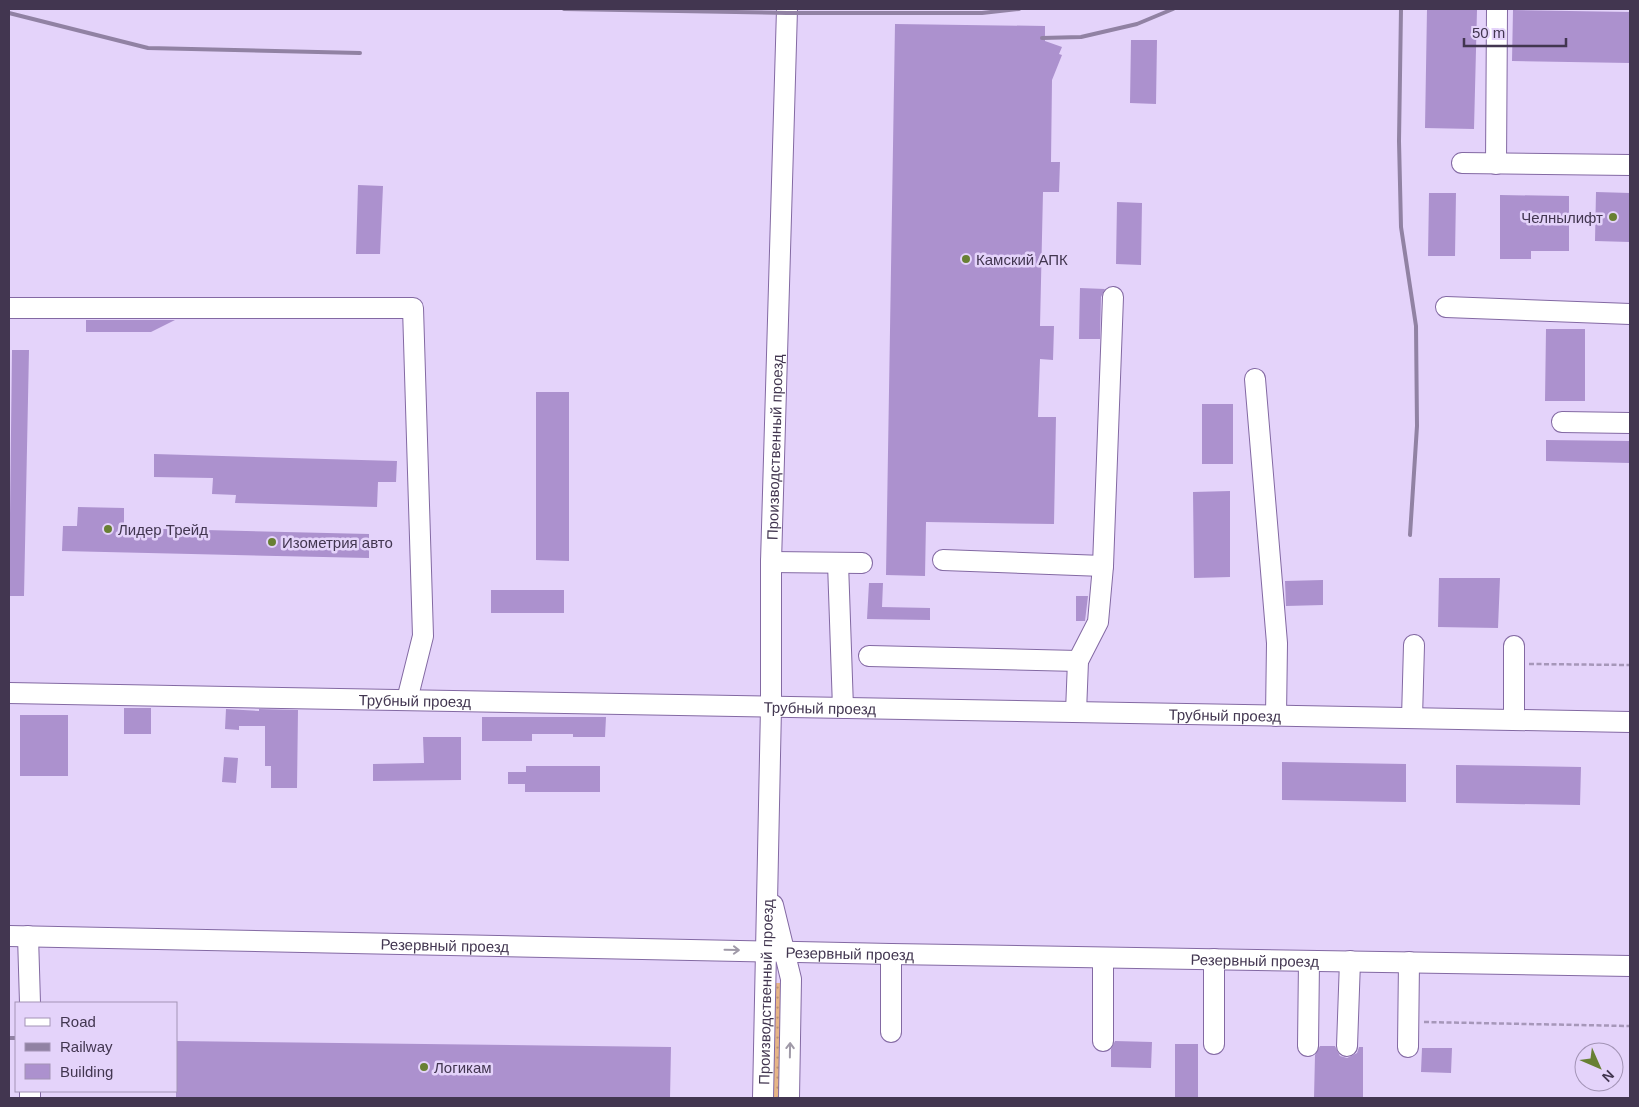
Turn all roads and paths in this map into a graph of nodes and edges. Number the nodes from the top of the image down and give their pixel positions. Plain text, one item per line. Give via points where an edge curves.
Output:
1 (787, 9) edge
2 (1496, 9) edge
3 (1462, 163) dead end
4 (1496, 164) junction
5 (1630, 165) edge
6 (1113, 297) dead end
7 (1446, 307) dead end
8 (9, 308) edge
9 (1630, 314) edge
10 (1255, 379) dead end
11 (1562, 422) dead end
12 (1630, 424) edge
13 (943, 560) dead end
14 (771, 562) junction
15 (838, 563) junction
16 (862, 563) dead end
17 (1102, 566) junction
18 (1414, 645) dead end
19 (1514, 655) joint
20 (869, 656) dead end
21 (1078, 661) junction
22 (1630, 665) edge
23 (9, 693) edge
24 (407, 700) junction
25 (771, 706) junction
26 (843, 708) junction
27 (1076, 712) junction
28 (1276, 716) junction
29 (1412, 718) junction
30 (1514, 720) junction
31 (1630, 722) edge
32 (17, 936) edge
33 (775, 951) junction
34 (891, 954) junction
35 (1103, 958) junction
36 (1214, 959) junction
37 (1309, 961) junction
38 (1350, 962) junction
39 (1409, 962) junction
40 (1630, 966) edge
41 (30, 1002) edge
42 (1408, 1022) junction
43 (1630, 1026) edge
44 (891, 1032) dead end
45 (1103, 1041) dead end
46 (1214, 1044) dead end
47 (1308, 1046) dead end
48 (1347, 1046) dead end
49 (1408, 1047) dead end
50 (763, 1098) edge
51 (789, 1098) edge

1 - 14 street, Производственный проезд
2 - 4 street
3 - 4 street
4 - 5 street
6 - 17 street
7 - 9 street
8 - 24 street via 413,308 423,636
10 - 28 street via 1277,643
11 - 12 street
13 - 17 street
14 - 15 street
14 - 25 street, Производственный проезд
15 - 16 street
15 - 26 street
17 - 21 street via 1098,622
18 - 29 street
19 - 22 path
19 - 30 street
20 - 21 street
21 - 27 street
23 - 24 street, Трубный проезд
24 - 25 street, Трубный проезд
25 - 26 street, Трубный проезд
25 - 33 street, Производственный проезд via 768,886
26 - 27 street, Трубный проезд
27 - 28 street, Трубный проезд
28 - 29 street, Трубный проезд
29 - 30 street, Трубный проезд
30 - 31 street, Трубный проезд
32 -> 33 street, Резервный проезд
32 - 41 street
33 - 34 street, Резервный проезд
33 - 50 street, Производственный проезд
51 -> 33 street, Производственный проезд via 791,979
34 - 35 street, Резервный проезд
34 - 44 street
35 - 36 street, Резервный проезд
35 - 45 street
36 - 37 street, Резервный проезд
36 - 46 street
37 - 38 street, Резервный проезд
37 - 47 street
38 - 39 street, Резервный проезд
38 - 48 street
39 - 40 street, Резервный проезд
39 - 42 street
42 - 43 path
42 - 49 street

